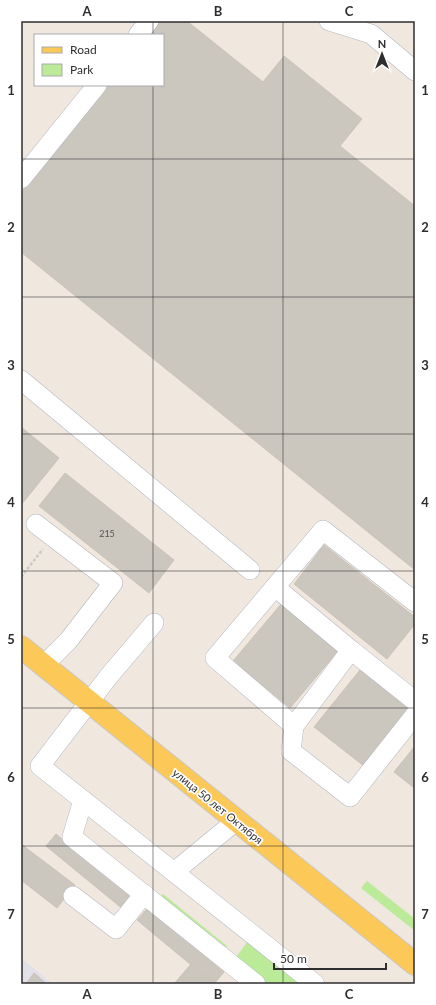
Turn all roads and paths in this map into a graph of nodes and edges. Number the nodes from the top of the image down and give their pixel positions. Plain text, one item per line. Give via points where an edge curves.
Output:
1 (149, 21) edge
2 (329, 21) edge
3 (139, 34) edge
4 (415, 71) edge
5 (96, 86) edge
6 (21, 179) edge
7 (21, 380) edge
8 (36, 524) dead end
9 (53, 537) junction
10 (250, 570) dead end
11 (21, 577) edge
12 (275, 587) junction
13 (415, 602) edge
14 (154, 623) dead end
15 (21, 647) edge
16 (351, 650) junction
17 (44, 665) junction
18 (415, 701) edge
19 (89, 702) junction
20 (415, 716) edge
21 (294, 726) junction
22 (83, 800) junction
23 (236, 820) junction
24 (174, 872) junction
25 (144, 894) junction
26 (73, 896) dead end
27 (415, 964) edge
28 (256, 984) edge
29 (315, 984) edge

1 - 3 lane
2 - 4 lane via 371,34
5 - 6 lane
7 - 10 lane
8 - 9 lane
9 - 11 path
9 - 17 lane via 113,583 68,641
12 - 13 lane via 323,530
12 - 16 lane
12 - 21 lane via 215,658
14 - 19 lane
15 - 17 main road, улица 50 лет Октября
16 - 18 lane
16 - 21 lane
17 - 19 main road, улица 50 лет Октября
19 - 22 lane via 40,766
19 - 23 main road, улица 50 лет Октября
20 - 21 lane via 350,797 292,751
22 - 24 lane
22 - 25 lane via 72,837
23 - 24 lane
23 - 27 main road, улица 50 лет Октября
24 - 29 lane
25 - 26 lane via 116,929
25 - 28 lane

